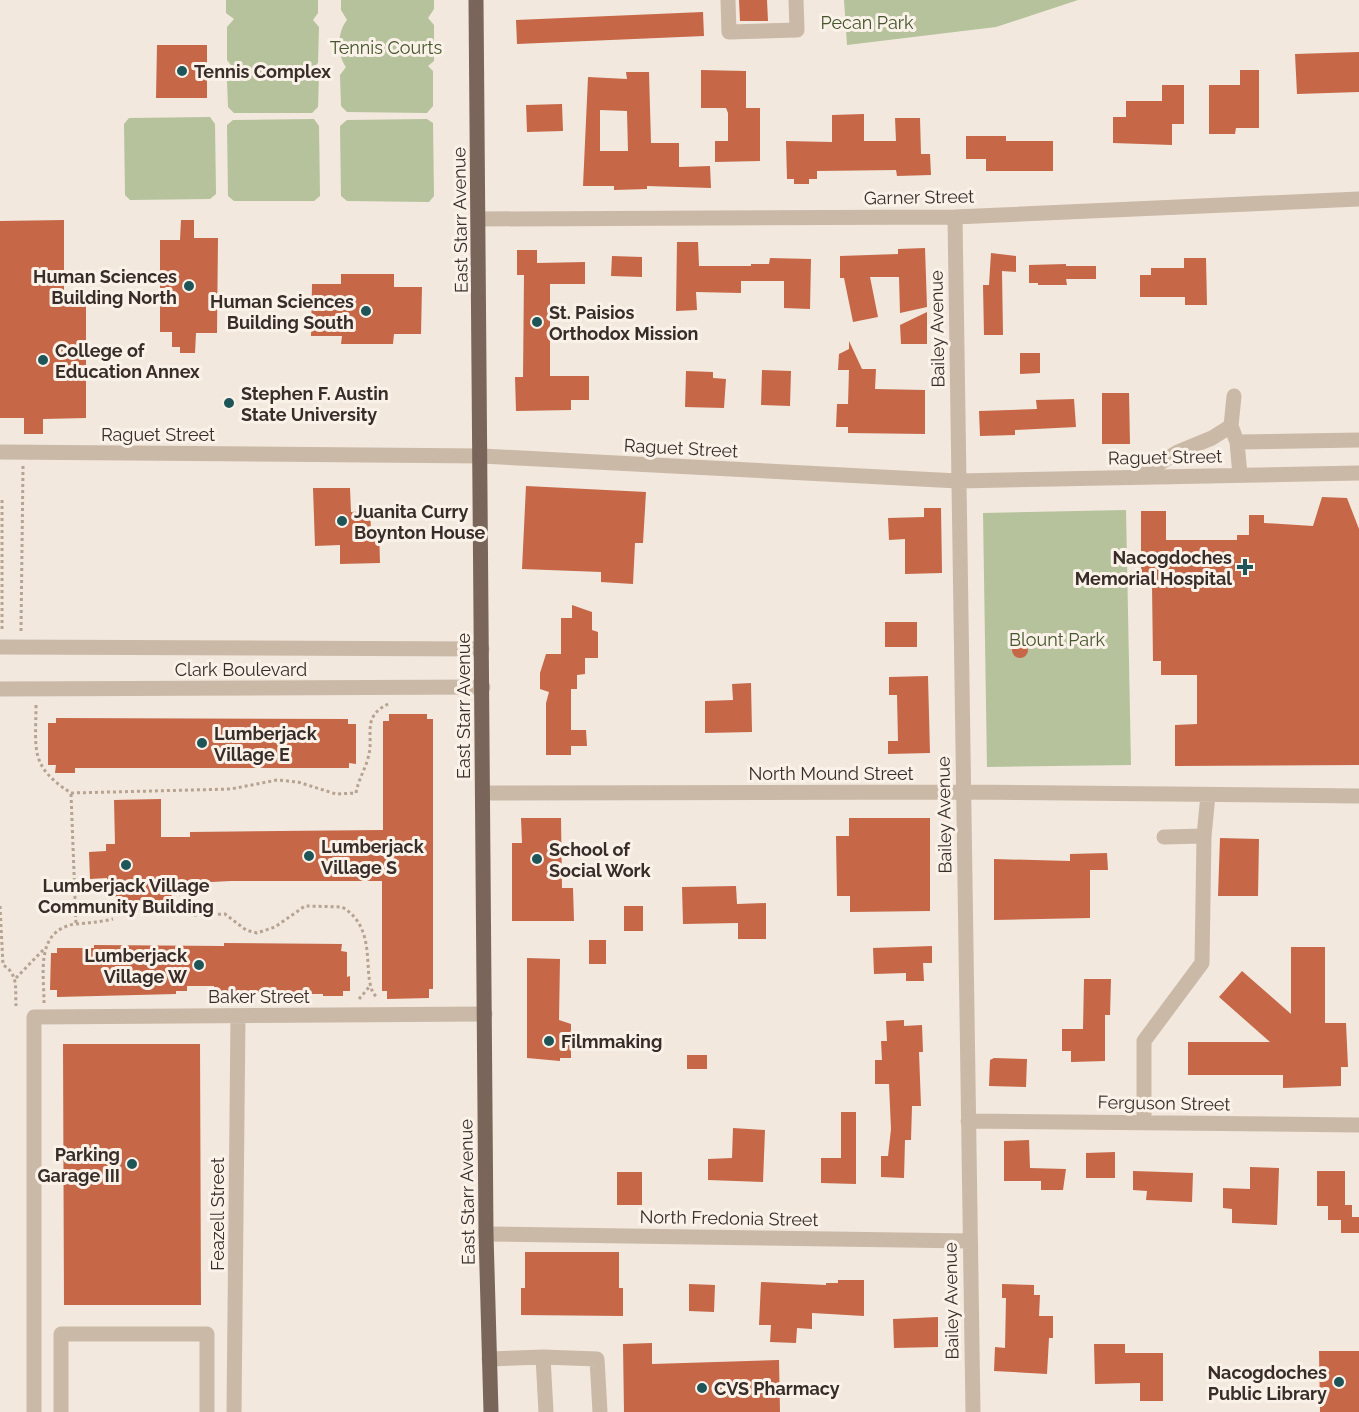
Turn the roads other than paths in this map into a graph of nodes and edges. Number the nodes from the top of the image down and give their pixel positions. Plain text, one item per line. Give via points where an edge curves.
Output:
1 (476, 0) edge
2 (729, 0) edge
3 (796, 0) edge
4 (1359, 199) edge
5 (955, 217) junction
6 (480, 219) junction
7 (1234, 396) dead end
8 (1232, 426) junction
9 (1359, 440) edge
10 (1237, 442) junction
11 (0, 452) edge
12 (482, 456) junction
13 (1359, 473) edge
14 (1240, 475) junction
15 (1137, 477) junction
16 (958, 481) junction
17 (1, 642) edge
18 (482, 649) junction
19 (483, 687) junction
20 (0, 689) edge
21 (964, 792) junction
22 (483, 793) junction
23 (1208, 795) junction
24 (1359, 796) edge
25 (1204, 836) junction
26 (1164, 837) dead end
27 (485, 1014) junction
28 (238, 1016) junction
29 (968, 1121) junction
30 (1144, 1122) junction
31 (1359, 1125) edge
32 (486, 1234) junction
33 (970, 1241) junction
34 (543, 1357) junction
35 (489, 1359) junction
36 (34, 1412) edge
37 (62, 1412) edge
38 (207, 1412) edge
39 (234, 1412) edge
40 (492, 1412) edge
41 (546, 1412) edge
42 (600, 1412) edge
43 (973, 1412) edge

1 - 6 main road, East Starr Avenue
2 - 3 street via 729,32 797,30
4 - 5 street, Garner Street
5 - 6 street, Garner Street
5 - 16 street, Bailey Avenue
6 - 12 main road, East Starr Avenue
7 - 8 street
8 - 10 street
8 - 15 street
9 - 10 street
10 - 14 street
11 - 12 street, Raguet Street
12 - 16 street, Raguet Street
12 - 18 main road, East Starr Avenue
13 - 14 street, Raguet Street
14 - 15 street, Raguet Street
15 - 16 street, Raguet Street
16 - 21 street, Bailey Avenue
17 - 18 street, Clark Boulevard
18 - 19 main road, East Starr Avenue
19 - 20 street, Clark Boulevard
19 - 22 main road, East Starr Avenue
21 - 22 street, North Mound Street
21 - 23 street, North Mound Street
21 - 29 street, Bailey Avenue
22 - 27 main road, East Starr Avenue
23 - 24 street, North Mound Street
23 - 25 street
25 - 26 street
25 - 30 street via 1202,963 1144,1041
27 - 28 street, Baker Street
27 - 32 main road, East Starr Avenue
28 - 36 street, Baker Street via 39,1017
28 - 39 street, Feazell Street
29 - 30 street, Ferguson Street
29 - 33 street, Bailey Avenue
30 - 31 street, Ferguson Street
32 - 33 street, North Fredonia Street
32 - 35 main road, East Starr Avenue
33 - 43 street, Bailey Avenue
34 - 35 street
34 - 41 street
34 - 42 street via 597,1359
35 - 40 main road, East Starr Avenue
37 - 38 street via 61,1334 207,1334

